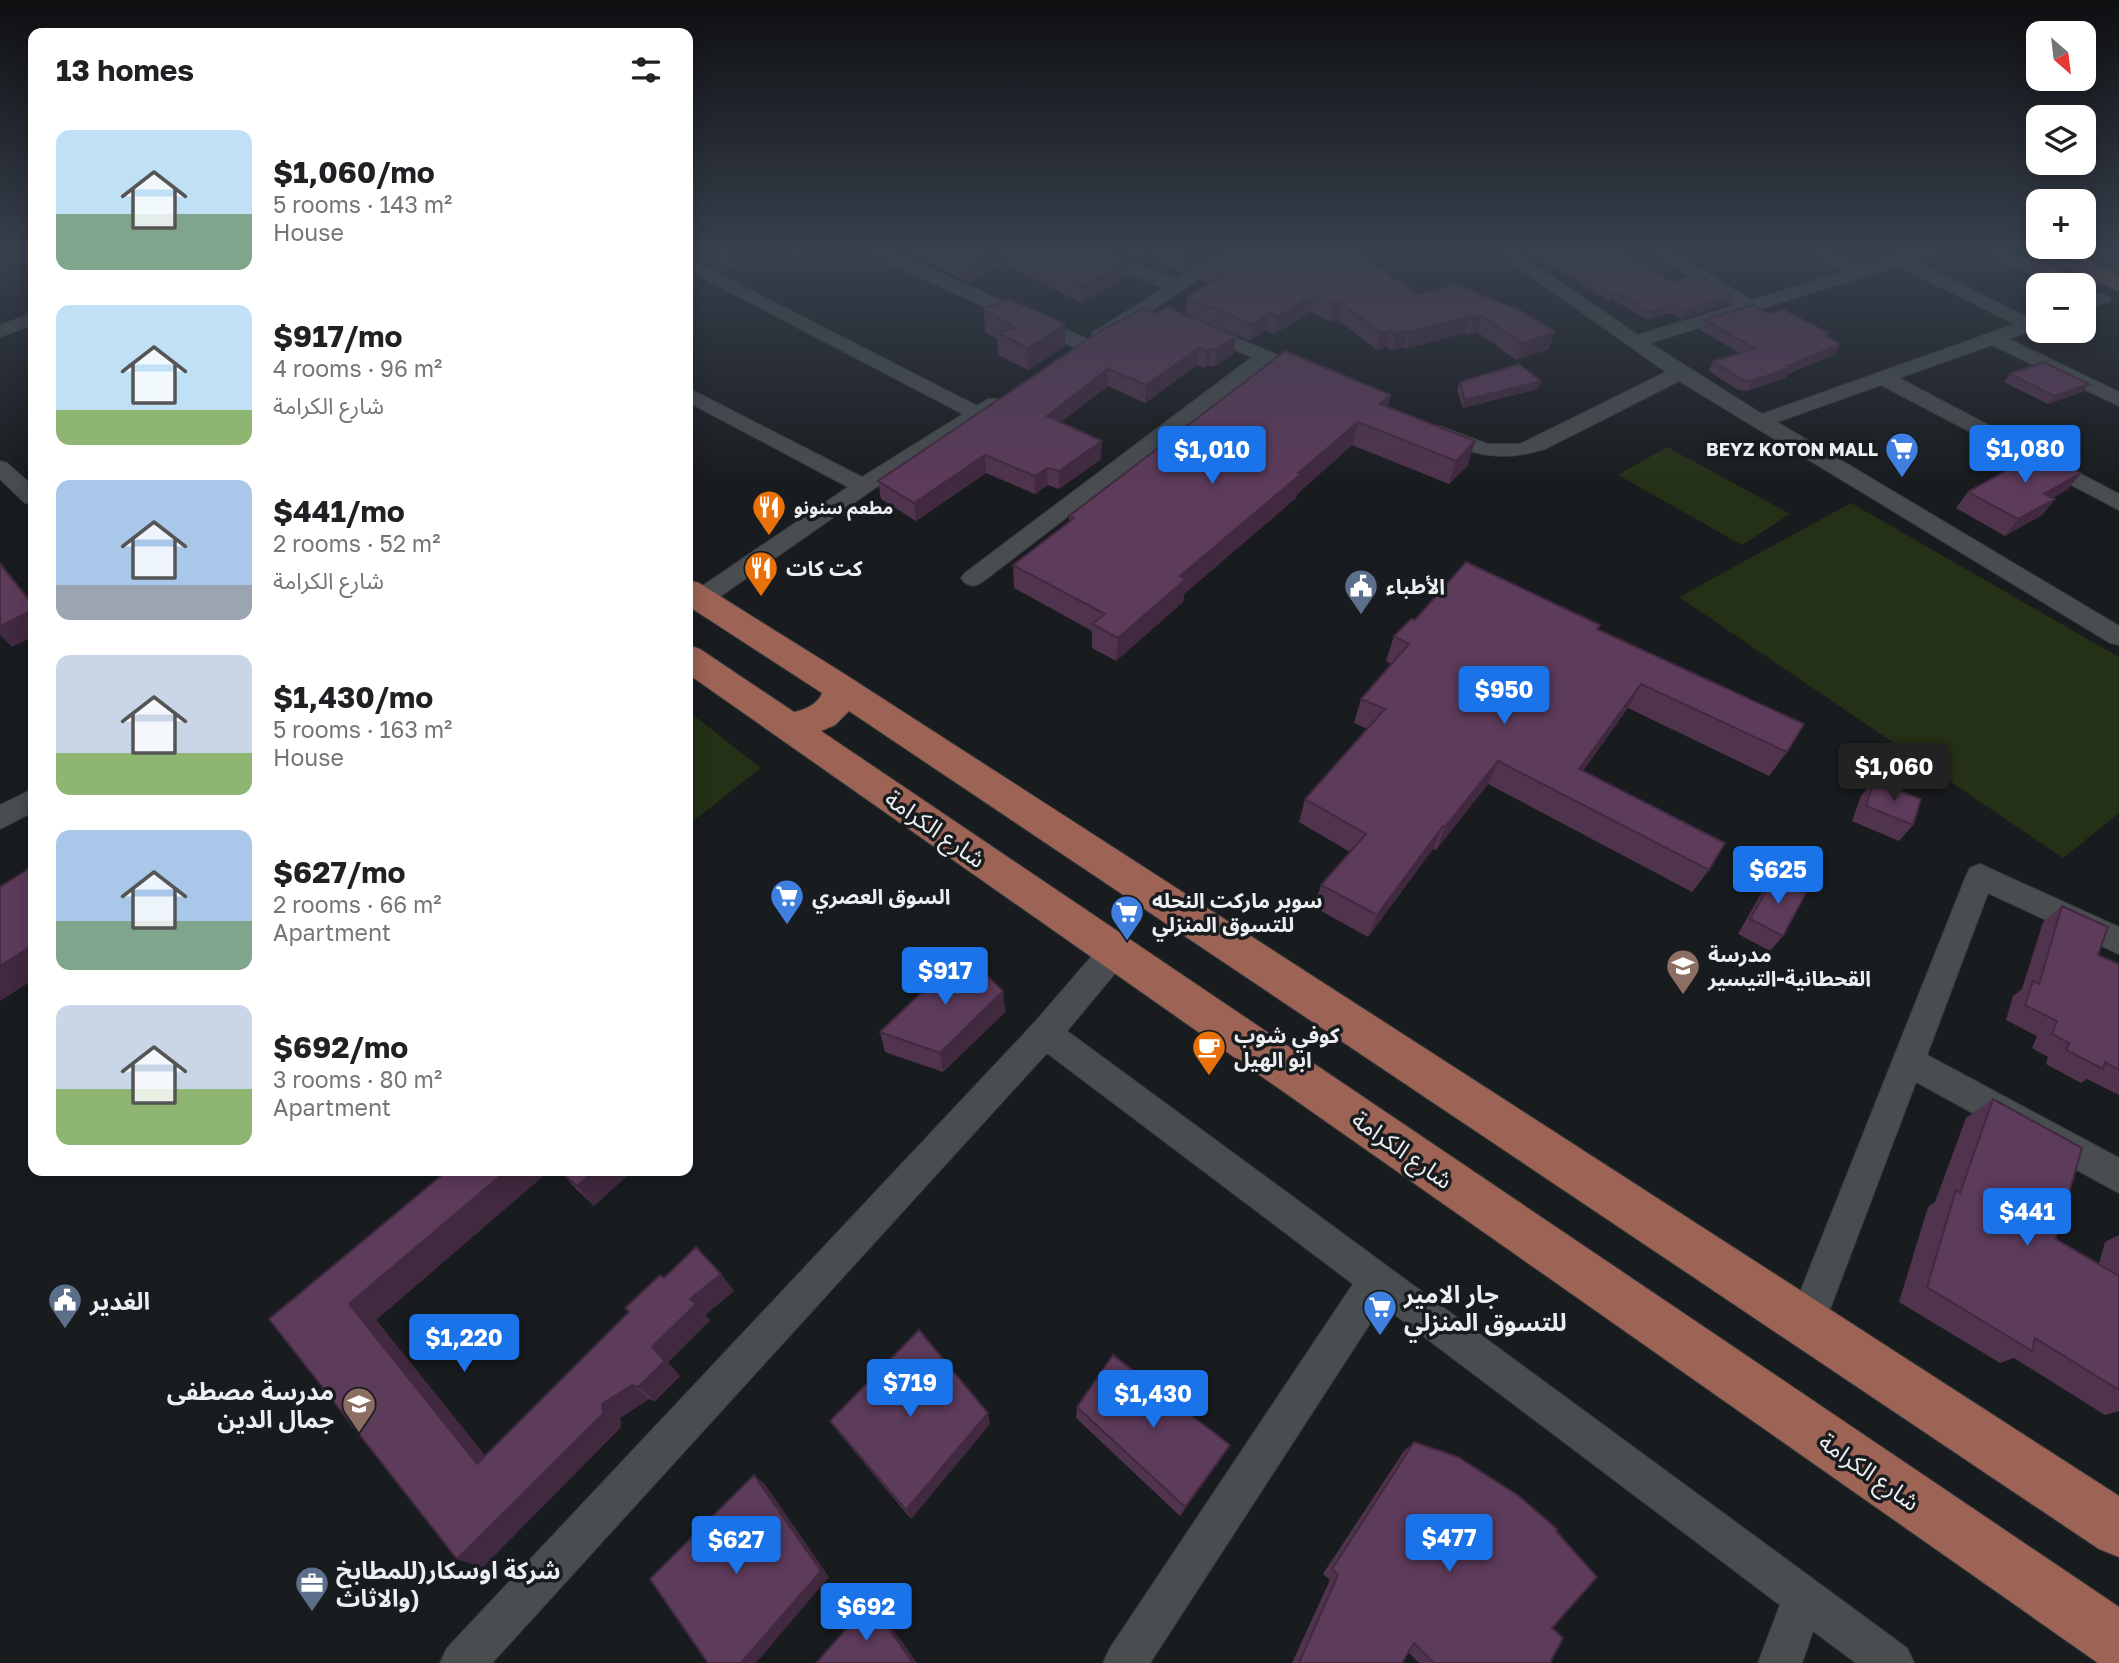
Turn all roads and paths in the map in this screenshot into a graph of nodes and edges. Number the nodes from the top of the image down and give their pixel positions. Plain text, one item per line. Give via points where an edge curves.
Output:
1 (814, 329) edge
2 (1049, 329) edge
3 (1111, 329) edge
4 (1200, 329) edge
5 (1616, 329) edge
6 (1678, 329) edge
7 (2022, 329) edge
8 (1995, 339) junction
9 (1635, 342) junction
10 (1085, 345) junction
11 (1265, 356) junction
12 (1064, 359) edge
13 (1680, 373) junction
14 (1883, 378) junction
15 (1327, 383) edge
16 (1010, 393) edge
17 (693, 397) edge
18 (2119, 400) edge
19 (978, 414) junction
20 (1758, 422) junction
21 (1427, 427) edge
22 (0, 467) edge
23 (863, 486) junction
24 (28, 493) edge
25 (2119, 503) edge
26 (973, 578) dead end
27 (694, 595) edge
28 (2119, 637) edge
29 (693, 660) edge
30 (840, 688) junction
31 (788, 726) junction
32 (28, 802) edge
33 (0, 818) edge
34 (2119, 941) edge
35 (1115, 951) junction
36 (1045, 1033) junction
37 (1908, 1061) junction
38 (2119, 1175) edge
39 (1377, 1280) junction
40 (1806, 1325) junction
41 (2119, 1529) edge
42 (1804, 1597) junction
43 (2119, 1642) edge
44 (462, 1663) edge
45 (1125, 1663) edge
46 (1780, 1663) edge
47 (1892, 1663) edge

1 - 19 street
2 - 10 street
3 - 10 street
4 - 11 street
5 - 9 street
6 - 9 street
7 - 8 street
8 - 14 street
8 - 18 street
9 - 13 street
10 - 12 street
11 - 15 street
11 - 26 street
13 - 20 street
13 - 21 street via 1515,453 1488,452
14 - 20 street
14 - 25 street
16 - 19 street
17 - 23 street
19 - 23 street
20 - 28 street
22 - 24 street
23 - 27 street
27 - 30 main road
29 - 31 main road, شارع الكرامة
30 - 31 main road via 835,705 826,713
30 - 40 main road
31 - 35 main road, شارع الكرامة
32 - 33 street
34 - 37 street via 1980,876
35 - 36 street
35 - 43 main road, شارع الكرامة
36 - 39 street
36 - 44 street
37 - 38 street
37 - 40 street
39 - 42 street
39 - 45 street
40 - 41 main road
42 - 46 street
42 - 47 street

